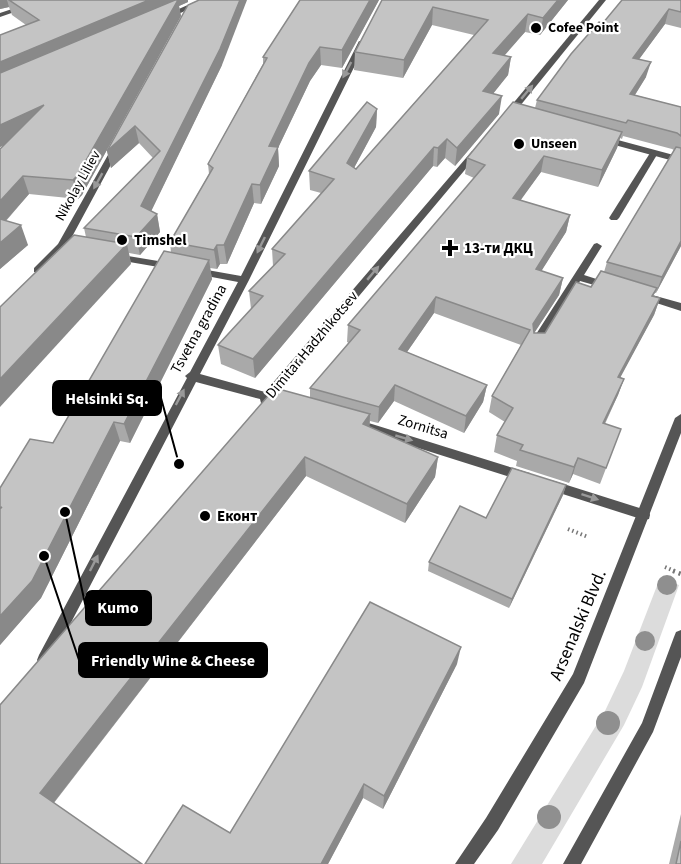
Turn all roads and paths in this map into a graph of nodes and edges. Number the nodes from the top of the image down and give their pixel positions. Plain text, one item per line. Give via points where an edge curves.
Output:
1 (46, 0) edge
2 (205, 0) edge
3 (603, 0) edge
4 (195, 2) edge
5 (0, 15) edge
6 (188, 15) edge
7 (161, 19) edge
8 (367, 33) edge
9 (509, 113) junction
10 (520, 116) edge
11 (501, 122) edge
12 (588, 135) edge
13 (119, 141) edge
14 (479, 148) edge
15 (654, 153) junction
16 (681, 160) edge
17 (614, 218) dead end
18 (597, 246) dead end
19 (105, 255) edge
20 (578, 277) junction
21 (28, 280) edge
22 (244, 280) junction
23 (681, 307) edge
24 (535, 345) edge
25 (191, 376) junction
26 (264, 402) junction
27 (290, 404) edge
28 (681, 418) edge
29 (348, 421) edge
30 (644, 515) junction
31 (568, 529) dead end
32 (588, 537) dead end
33 (665, 567) dead end
34 (681, 574) edge
35 (84, 617) edge
36 (681, 637) edge
37 (464, 864) edge
38 (572, 864) edge

1 - 5 street
2 - 4 street
9 -> 3 street
4 - 6 street
4 - 7 street
8 -> 22 street, Tsvetna gradina
9 - 10 street
9 - 11 street
12 - 15 street
13 -> 21 street, Nikolay Liliev via 68,248
26 -> 14 street, Dimitar Hadzhikotsev
15 - 16 street
15 - 17 street
18 - 20 street
19 - 22 street
20 - 23 street
20 - 24 street
22 - 25 street, Tsvetna gradina
25 - 26 street
35 -> 25 street, Tsvetna gradina via 38,671
26 - 27 street
28 - 30 street, Arsenalski Blvd.
29 -> 30 street, Zornitsa
30 - 37 street, Arsenalski Blvd. via 579,678
31 - 32 path
33 - 34 path
36 - 38 street via 648,727

